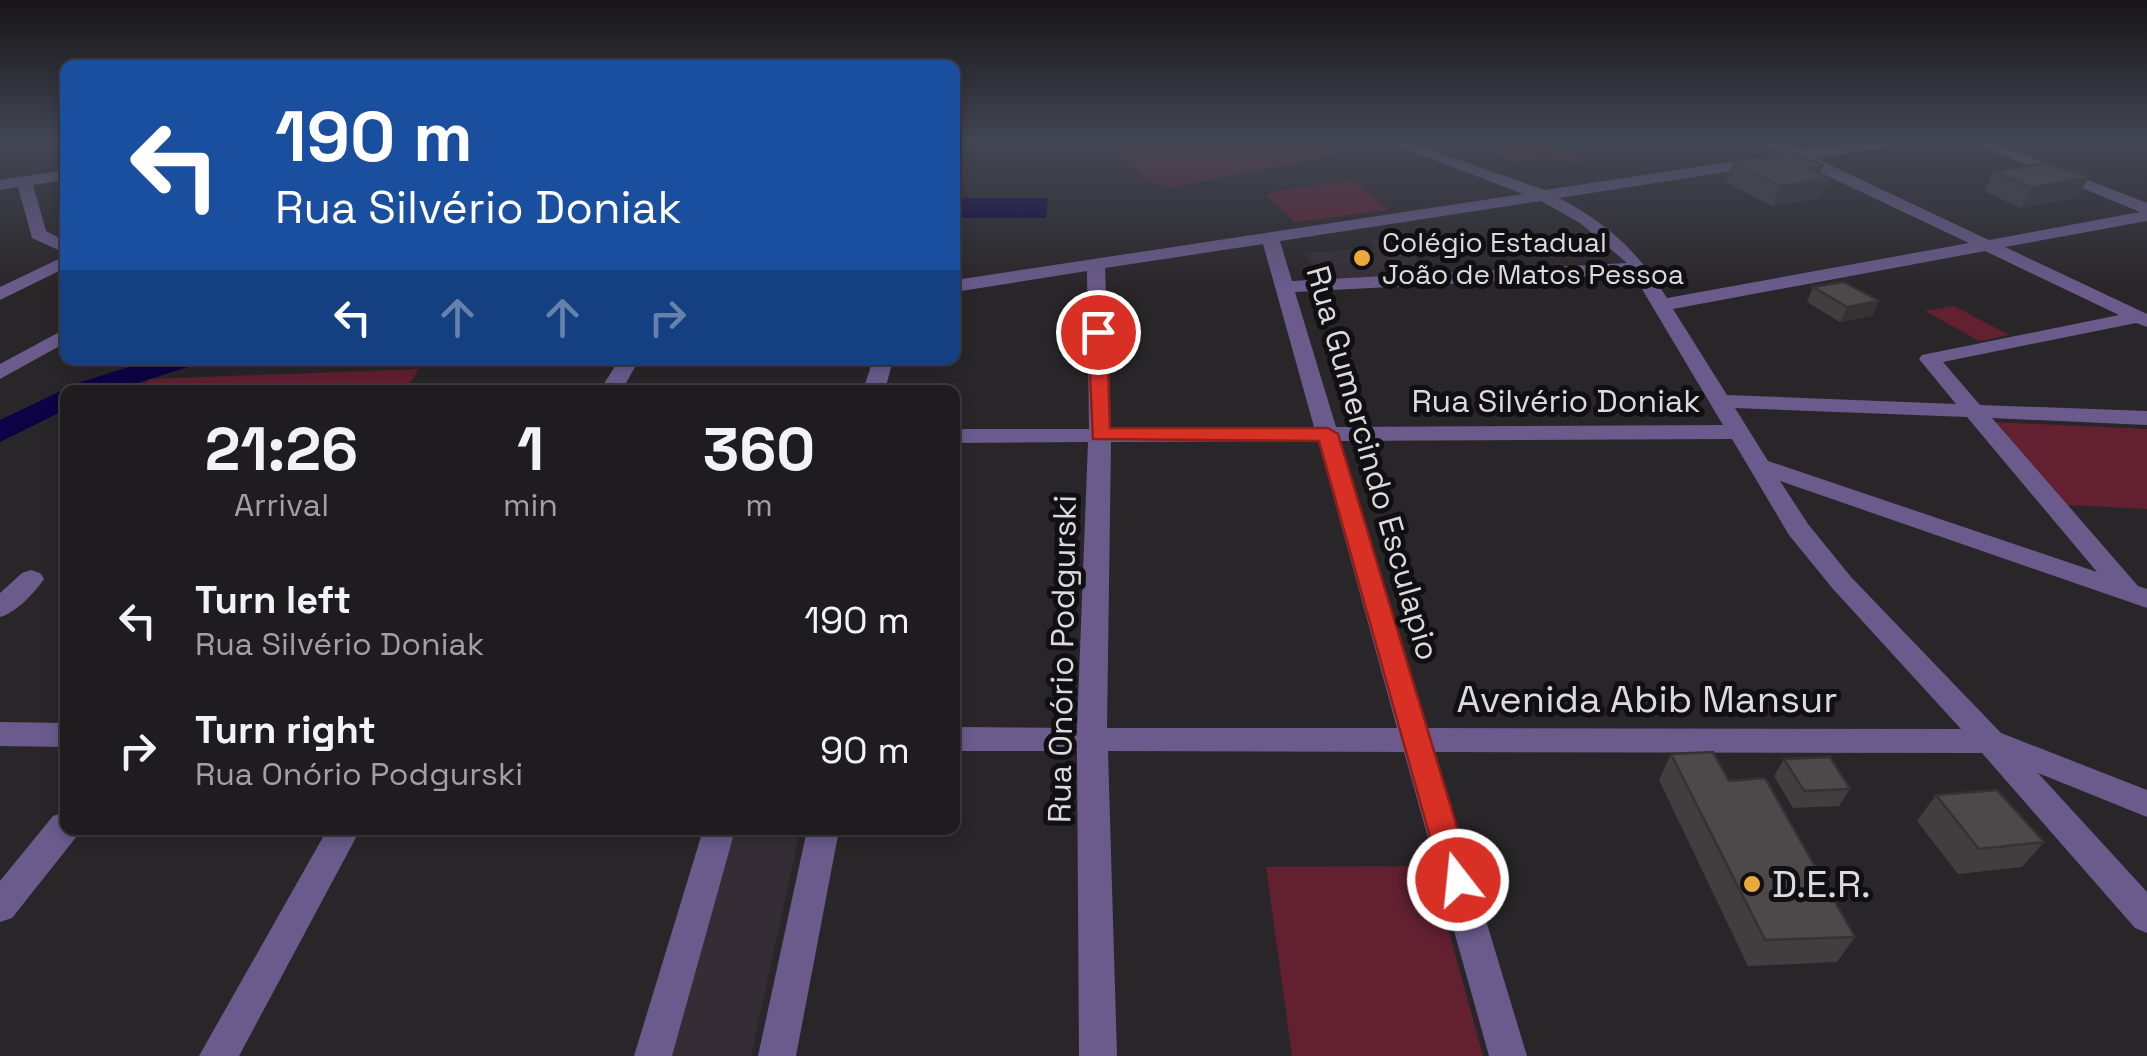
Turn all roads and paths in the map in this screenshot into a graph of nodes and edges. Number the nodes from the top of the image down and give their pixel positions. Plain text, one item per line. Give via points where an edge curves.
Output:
1 (27, 191) edge
2 (1532, 191) edge
3 (1566, 191) edge
4 (1873, 191) edge
5 (2097, 191) edge
6 (1542, 195) junction
7 (2147, 212) edge
8 (1269, 235) junction
9 (60, 245) edge
10 (1987, 245) junction
11 (1096, 263) junction
12 (60, 264) edge
13 (1639, 268) junction
14 (960, 285) edge
15 (1284, 287) junction
16 (0, 294) edge
17 (1662, 306) junction
18 (2142, 319) edge
19 (60, 338) edge
20 (0, 373) edge
21 (1720, 401) junction
22 (1974, 409) junction
23 (2147, 418) edge
24 (1737, 432) junction
25 (1100, 434) junction
26 (1328, 434) junction
27 (960, 436) edge
28 (1756, 464) junction
29 (31, 579) dead end
30 (2137, 596) edge
31 (0, 608) edge
32 (0, 734) edge
33 (60, 735) edge
34 (1092, 738) junction
35 (1417, 738) junction
36 (960, 739) edge
37 (1990, 740) junction
38 (2147, 804) edge
39 (60, 832) edge
40 (341, 835) edge
41 (718, 835) edge
42 (822, 835) edge
43 (0, 908) edge
44 (2147, 916) edge
45 (218, 1056) edge
46 (653, 1056) edge
47 (778, 1056) edge
48 (1098, 1056) edge
49 (1508, 1056) edge

1 - 9 street via 38,234
2 - 6 street
3 - 6 street
4 - 10 street
5 - 7 street
6 - 8 street
6 - 13 street via 1608,235
7 - 10 street
8 - 11 street
8 - 15 street, Rua Gumercindo Esculapio
10 - 17 street
10 - 18 street
11 - 14 street
11 - 25 street, Rua Onório Podgurski
12 - 16 street
13 - 15 street
13 - 17 street
15 - 26 street, Rua Gumercindo Esculapio
17 - 21 street
18 - 22 street via 1929,359
19 - 20 street
21 - 22 street
21 - 24 street
22 - 23 street
22 - 30 street
24 - 26 street, Rua Silvério Doniak
24 - 28 street
25 - 26 street, Rua Silvério Doniak
25 - 27 street, Rua Silvério Doniak
25 - 34 street, Rua Onório Podgurski
26 - 35 street, Rua Gumercindo Esculapio
28 - 30 street
28 - 37 street via 1842,583
29 - 31 street
32 - 33 street
34 - 35 street, Avenida Abib Mansur
34 - 36 street, Avenida Abib Mansur
34 - 48 street, Rua Onório Podgurski
35 - 37 street, Avenida Abib Mansur
35 - 49 street, Rua Gumercindo Esculapio
37 - 38 street, Avenida Abib Mansur
37 - 44 street
39 - 43 street
40 - 45 street
41 - 46 street
42 - 47 street

